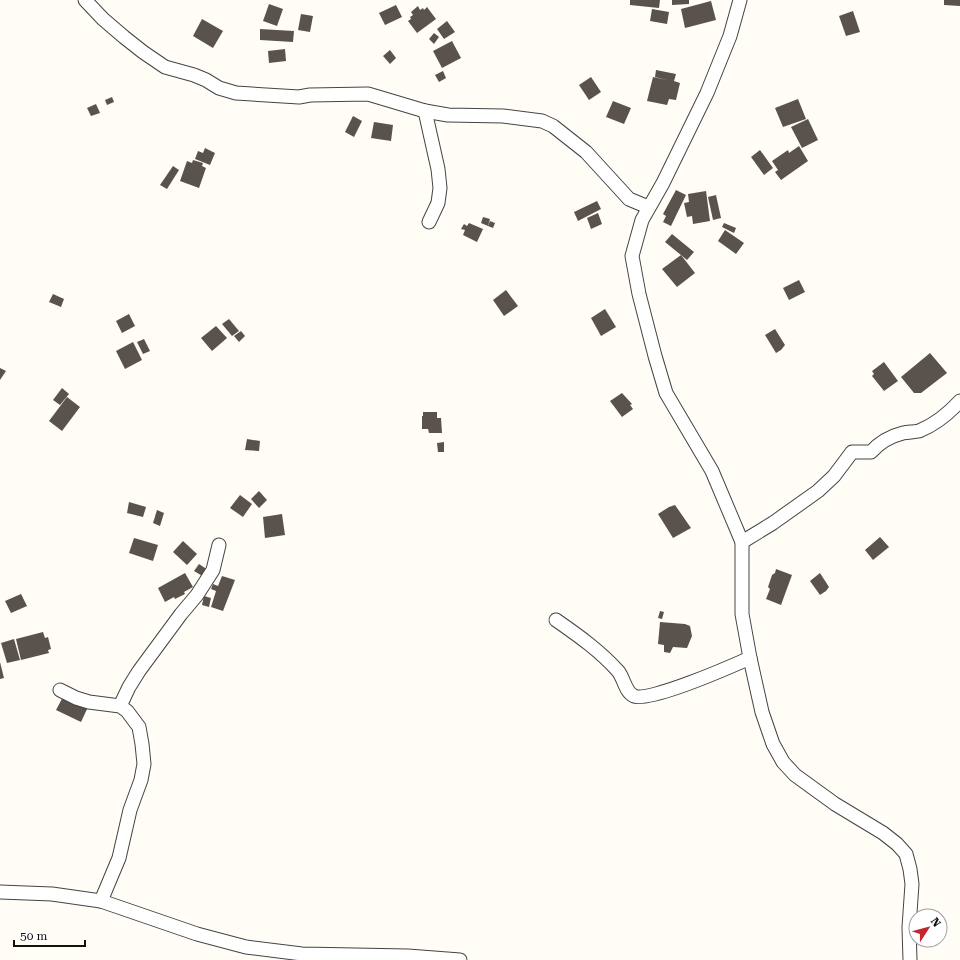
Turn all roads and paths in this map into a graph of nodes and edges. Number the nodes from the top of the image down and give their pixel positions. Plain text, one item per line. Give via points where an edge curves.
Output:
1 (85, 0) edge
2 (740, 0) edge
3 (425, 111) junction
4 (648, 207) junction
5 (429, 222) dead end
6 (960, 401) edge
7 (742, 542) junction
8 (219, 545) dead end
9 (556, 620) dead end
10 (750, 658) junction
11 (60, 690) dead end
12 (120, 706) junction
13 (0, 892) edge
14 (101, 901) junction
15 (301, 957) edge
16 (460, 960) edge
17 (910, 960) edge

1 - 3 street via 103,19 143,52 166,67 194,75 220,88 236,93 299,97 368,94
2 - 4 street via 730,36 710,86 663,183
3 - 4 street via 448,115 527,119 553,126 586,152 629,199
3 - 5 street via 440,188 438,203
4 - 7 street via 632,256 655,356 666,393 712,471
6 - 7 street via 934,423 919,431 902,433 886,440 871,452 852,452 834,476 818,491
7 - 10 street via 742,614
8 - 12 street via 213,570 197,596 139,672
9 - 10 street via 606,658 620,673 628,692 635,697 662,692 705,678
10 - 17 street via 762,712 773,744 783,762 795,775 835,804 883,833 906,854 912,884
11 - 12 street via 89,702
12 - 14 street via 139,727 144,764 119,858
13 - 14 street via 52,894
14 - 15 street via 197,934 246,947
15 - 16 street via 408,956

